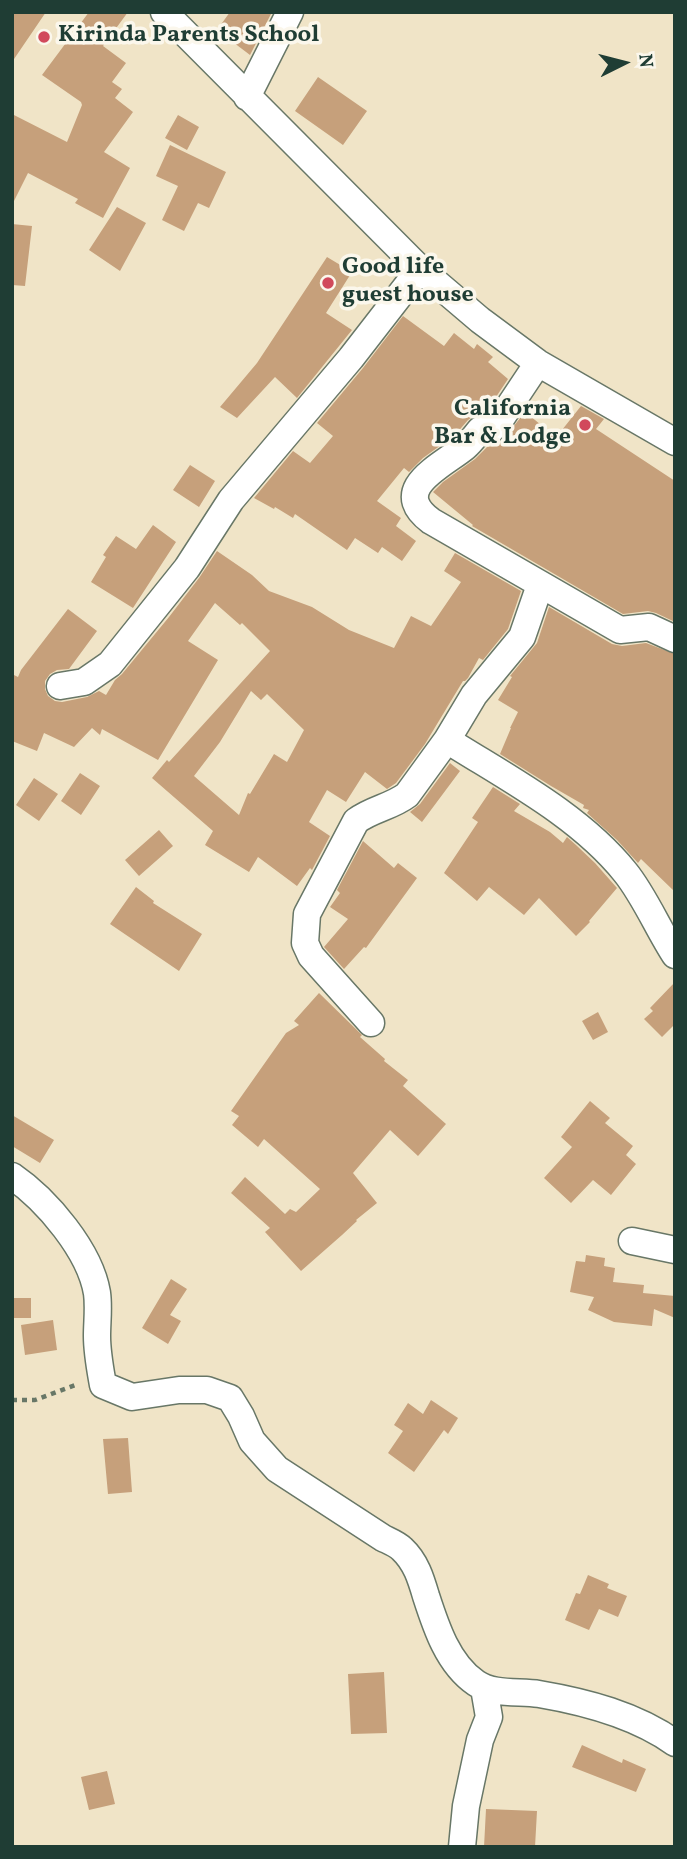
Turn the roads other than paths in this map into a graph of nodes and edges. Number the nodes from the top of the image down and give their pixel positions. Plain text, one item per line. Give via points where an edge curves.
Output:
1 (164, 12) edge
2 (290, 12) edge
3 (247, 97) junction
4 (420, 269) junction
5 (538, 363) junction
6 (675, 442) edge
7 (540, 585) junction
8 (675, 639) edge
9 (60, 687) dead end
10 (447, 740) junction
11 (675, 955) edge
12 (371, 1023) dead end
13 (12, 1176) edge
14 (632, 1241) dead end
15 (675, 1250) edge
16 (484, 1688) junction
17 (519, 1693) junction
18 (488, 1717) junction
19 (675, 1743) edge
20 (462, 1847) edge

1 - 3 street
2 - 3 street
3 - 4 street
4 - 5 street
4 - 9 street via 343,369 231,500 187,568 110,664 84,682
5 - 6 street
5 - 7 street via 491,431 480,430 419,481 415,497 419,512 431,521
7 - 8 street via 620,630 649,627
7 - 10 street via 522,637 474,695
10 - 11 street via 564,815 612,857
10 - 12 street via 407,795 356,821 307,914 305,943 311,956
13 - 16 street via 66,1229 93,1274 103,1385 132,1396 207,1390 230,1398 252,1441 276,1469 401,1548 417,1567 452,1658
14 - 15 street
16 - 17 street
16 - 18 street
17 - 18 street
17 - 19 street via 595,1706
18 - 20 street via 466,1806

